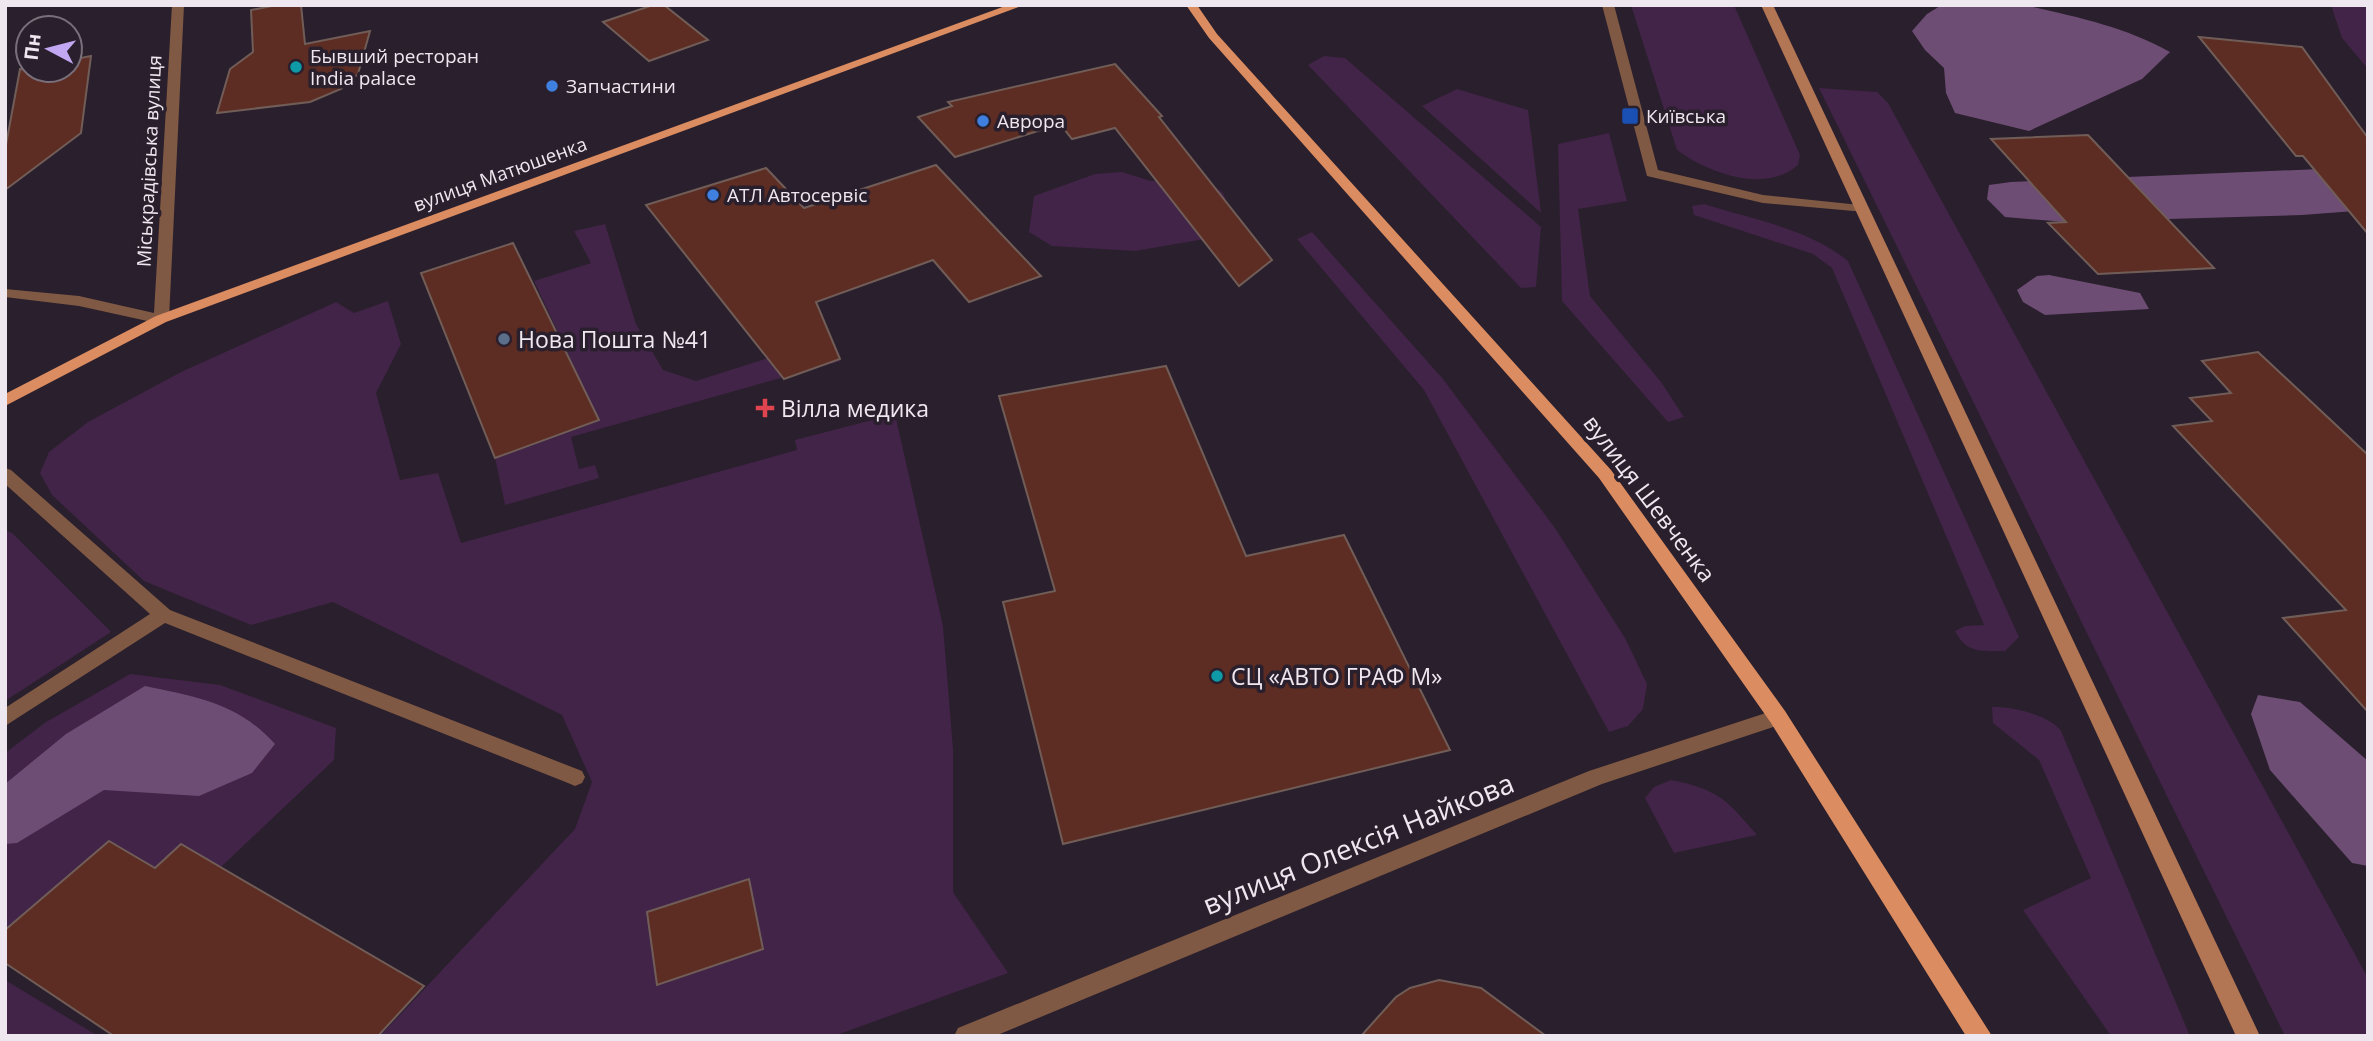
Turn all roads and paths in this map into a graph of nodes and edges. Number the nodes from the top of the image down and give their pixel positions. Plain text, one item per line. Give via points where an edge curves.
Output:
1 (178, 5) edge
2 (1019, 5) edge
3 (1191, 5) edge
4 (1608, 5) edge
5 (1767, 5) edge
6 (1860, 209) junction
7 (5, 293) edge
8 (161, 319) junction
9 (5, 401) edge
10 (5, 474) edge
11 (163, 615) junction
12 (1778, 717) junction
13 (5, 718) edge
14 (575, 777) dead end
15 (966, 1036) edge
16 (1980, 1036) edge
17 (2248, 1036) edge

1 - 8 street, Міськрадівська вулиця
2 - 8 main road, вулиця Матюшенка
3 - 12 main road, вулиця Шевченка via 1213,36 1605,474
4 - 6 street via 1652,173 1763,199
5 - 6 main road
6 - 17 main road via 2087,682
7 - 8 street via 79,301
8 - 9 main road, вулиця Матюшенка
10 - 11 street
11 - 13 street
11 - 14 street
12 - 15 street, вулиця Олексія Найкова via 1596,777
12 - 16 main road, вулиця Шевченка

